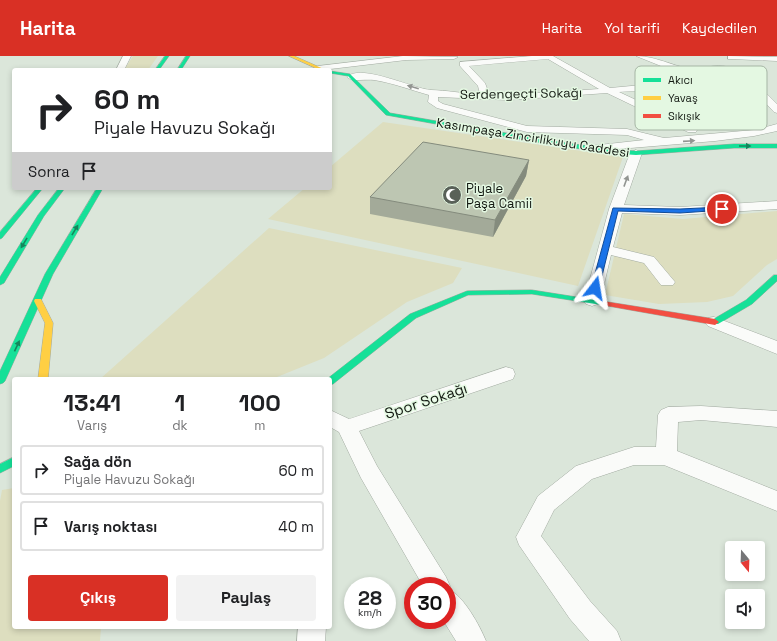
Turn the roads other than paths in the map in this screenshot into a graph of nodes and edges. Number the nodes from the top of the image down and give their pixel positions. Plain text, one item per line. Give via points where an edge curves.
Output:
1 (127, 56) edge
2 (167, 56) edge
3 (188, 56) edge
4 (291, 56) edge
5 (640, 56) edge
6 (730, 56) edge
7 (454, 57) dead end
8 (523, 57) edge
9 (774, 58) edge
10 (668, 66) edge
11 (733, 66) edge
12 (121, 68) edge
13 (158, 68) edge
14 (180, 68) edge
15 (320, 68) edge
16 (332, 70) edge
17 (332, 72) edge
18 (351, 77) junction
19 (635, 87) edge
20 (607, 90) junction
21 (767, 91) edge
22 (771, 91) dead end
23 (434, 92) junction
24 (485, 96) junction
25 (767, 99) edge
26 (635, 103) edge
27 (777, 110) edge
28 (777, 128) edge
29 (766, 131) joint
30 (666, 142) junction
31 (777, 146) edge
32 (594, 148) junction
33 (636, 153) junction
34 (38, 190) edge
35 (60, 190) edge
36 (99, 190) edge
37 (777, 205) edge
38 (616, 209) junction
39 (0, 237) edge
40 (605, 249) junction
41 (777, 277) edge
42 (667, 282) dead end
43 (0, 283) edge
44 (38, 300) junction
45 (592, 301) junction
46 (714, 322) junction
47 (777, 348) edge
48 (506, 374) dead end
49 (43, 377) edge
50 (332, 380) edge
51 (0, 382) edge
52 (777, 419) edge
53 (338, 423) edge
54 (666, 456) junction
55 (12, 462) edge
56 (0, 469) edge
57 (777, 501) edge
58 (432, 577) edge
59 (456, 616) edge
60 (312, 629) edge
61 (311, 641) edge
62 (472, 641) edge
63 (607, 641) edge

1 - 12 street
2 - 13 street
3 - 14 street
4 - 15 street
5 - 10 street
6 - 9 street
6 - 11 street
7 - 16 street via 406,58
8 - 20 street via 549,57
8 - 24 street via 463,64 482,84
17 - 18 street
23 -> 18 street, Serdengeçti Sokağı via 377,77
18 - 32 street, Kasımpaşa Zincirlikuyu Caddesi via 388,114
19 - 20 street, Serdengeçti Sokağı
20 - 24 street, Serdengeçti Sokağı via 549,95
20 - 26 street
21 - 22 street
23 - 24 street, Serdengeçti Sokağı
23 - 30 street via 433,102 440,106 527,129 627,132
25 - 27 street
28 - 29 street
30 -> 29 street
30 - 32 street
33 -> 31 street, Kasımpaşa Zincirlikuyu Caddesi via 734,146
32 - 33 street, Kasımpaşa Zincirlikuyu Caddesi via 608,152
38 -> 33 street
34 - 39 street
35 -> 43 street via 41,215
44 -> 36 street via 49,274
37 - 38 street via 680,211
38 - 40 street
40 - 42 street via 649,260
40 - 45 street
41 - 46 street via 749,302
44 - 49 street via 49,323
51 -> 44 street
45 - 46 street
45 - 50 street via 532,292 468,293 413,316
46 - 47 street
48 - 53 street, Spor Sokağı
52 - 54 street via 701,413 668,415
53 - 58 street
54 - 57 street
54 - 63 street via 634,456 584,472 546,503 528,537 580,610
55 - 56 street
59 - 62 street
60 - 61 street

